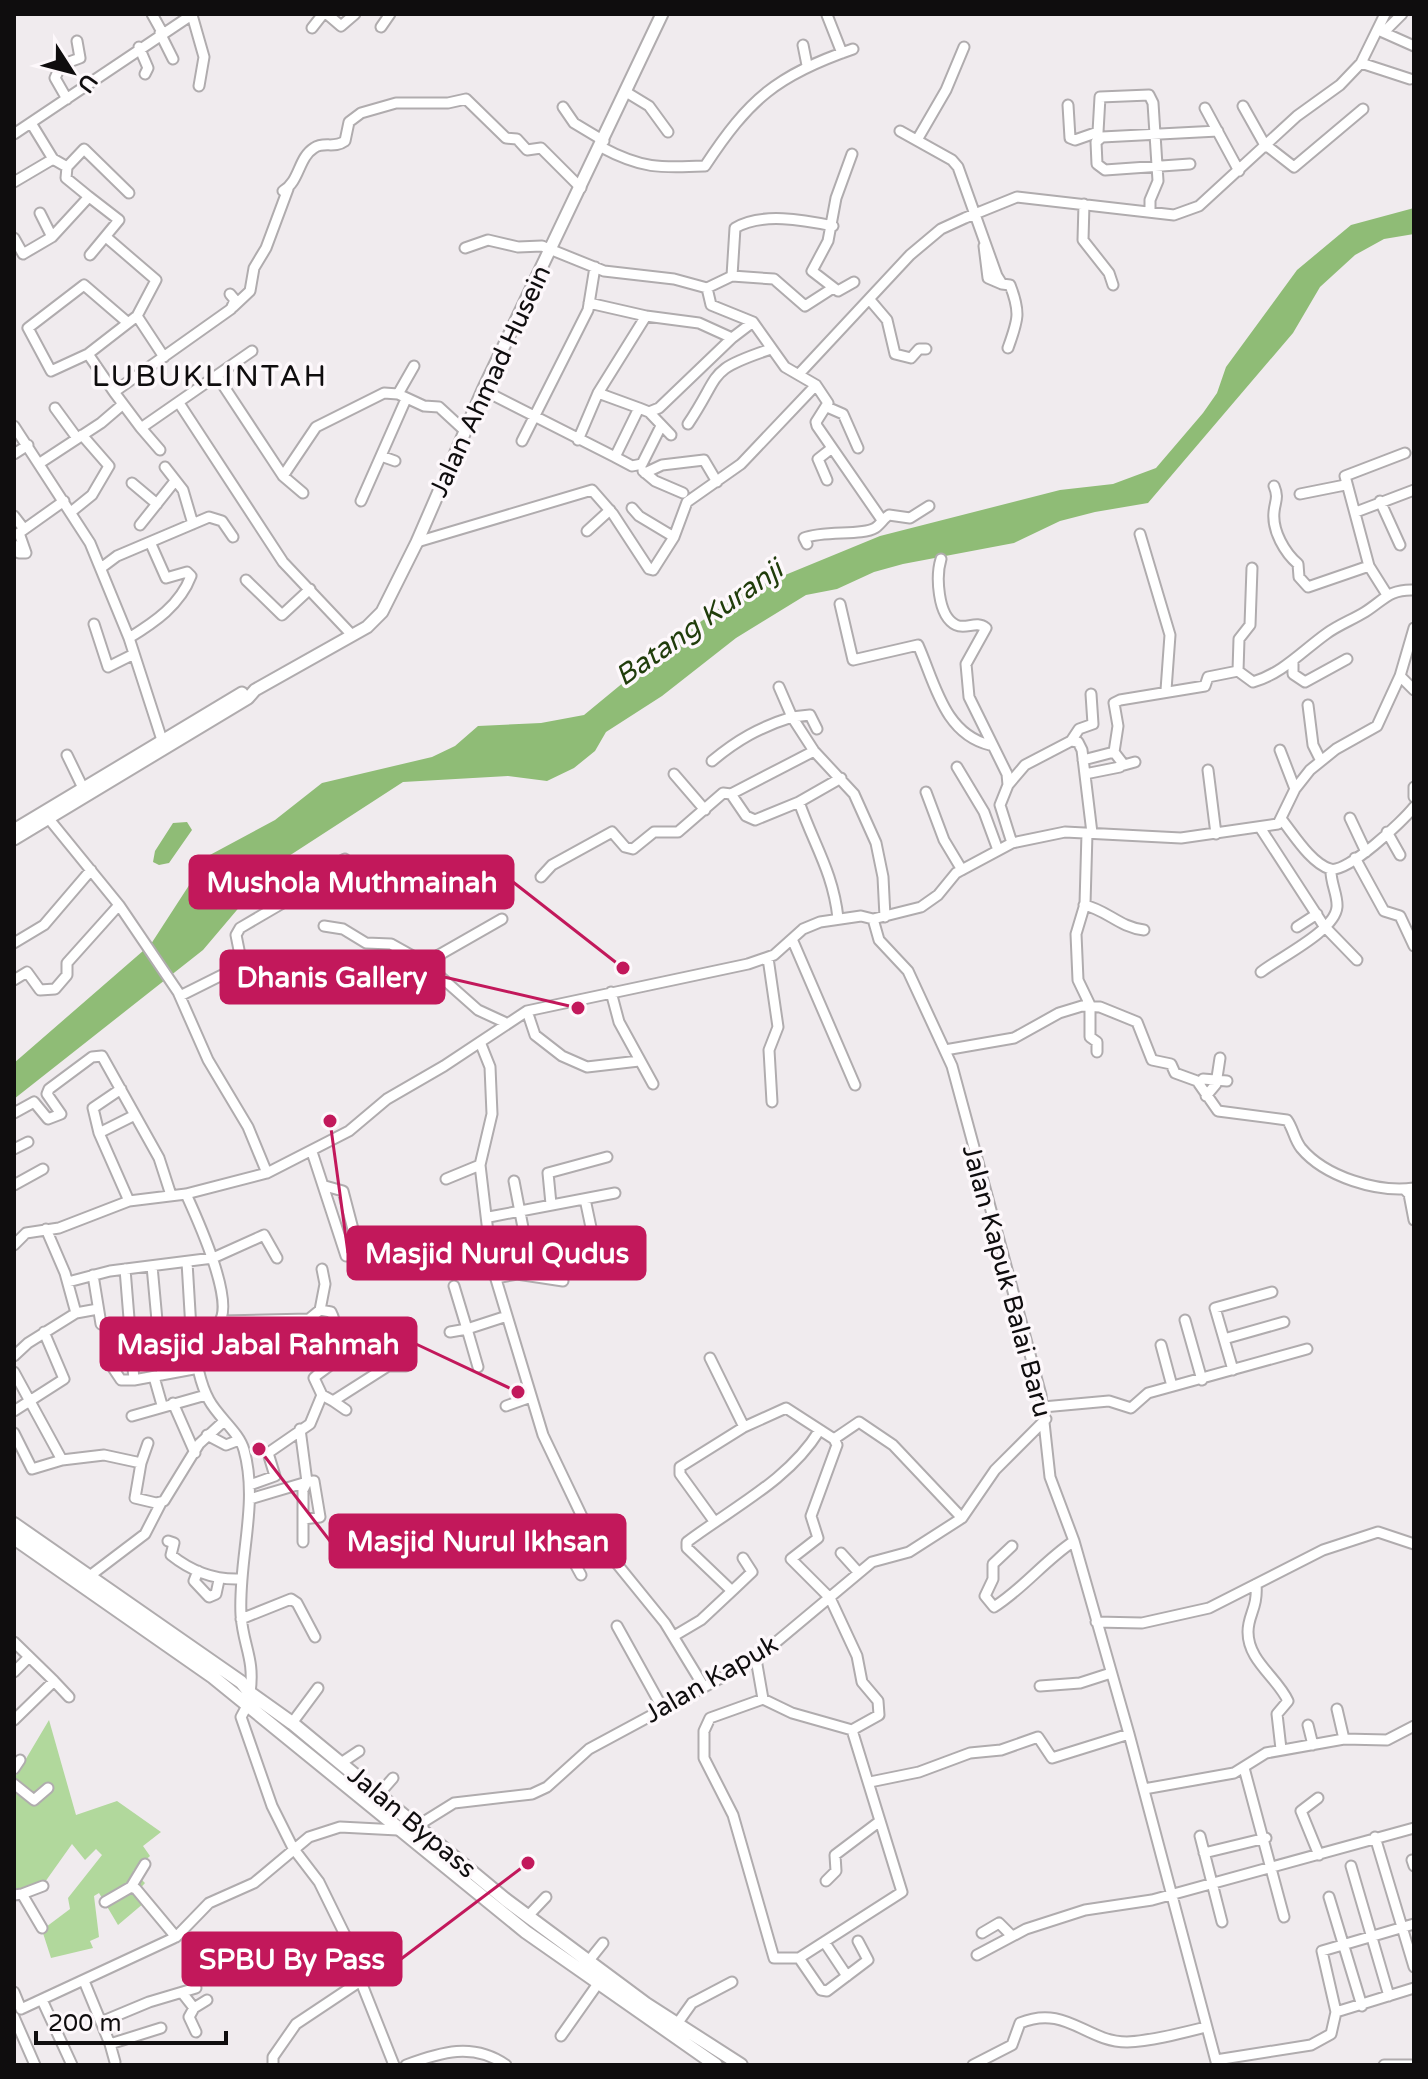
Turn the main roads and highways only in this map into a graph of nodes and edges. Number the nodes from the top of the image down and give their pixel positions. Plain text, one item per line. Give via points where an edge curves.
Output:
1 (662, 14) edge
2 (255, 690) junction
3 (88, 788) junction
4 (14, 830) edge
5 (14, 839) edge
6 (14, 1524) edge
7 (14, 1538) edge
8 (42, 1550) junction
9 (249, 1698) junction
10 (735, 2063) edge
11 (716, 2065) edge

1 - 2 main road, Jalan Ahmad Husein via 382,612
2 - 3 main road, Jalan Ahmad Husein
2 - 3 main road, Jalan Ahmad Husein
3 - 4 main road, Jalan Ahmad Husein
3 - 5 main road, Jalan Ahmad Husein
6 - 8 highway
7 - 8 highway, Jalan Bypass
8 - 9 highway, Jalan Bypass
8 - 9 highway via 91,1575 241,1682
9 - 10 highway, Jalan Bypass via 292,1723 587,1963
9 - 11 highway via 402,1831 597,1985

